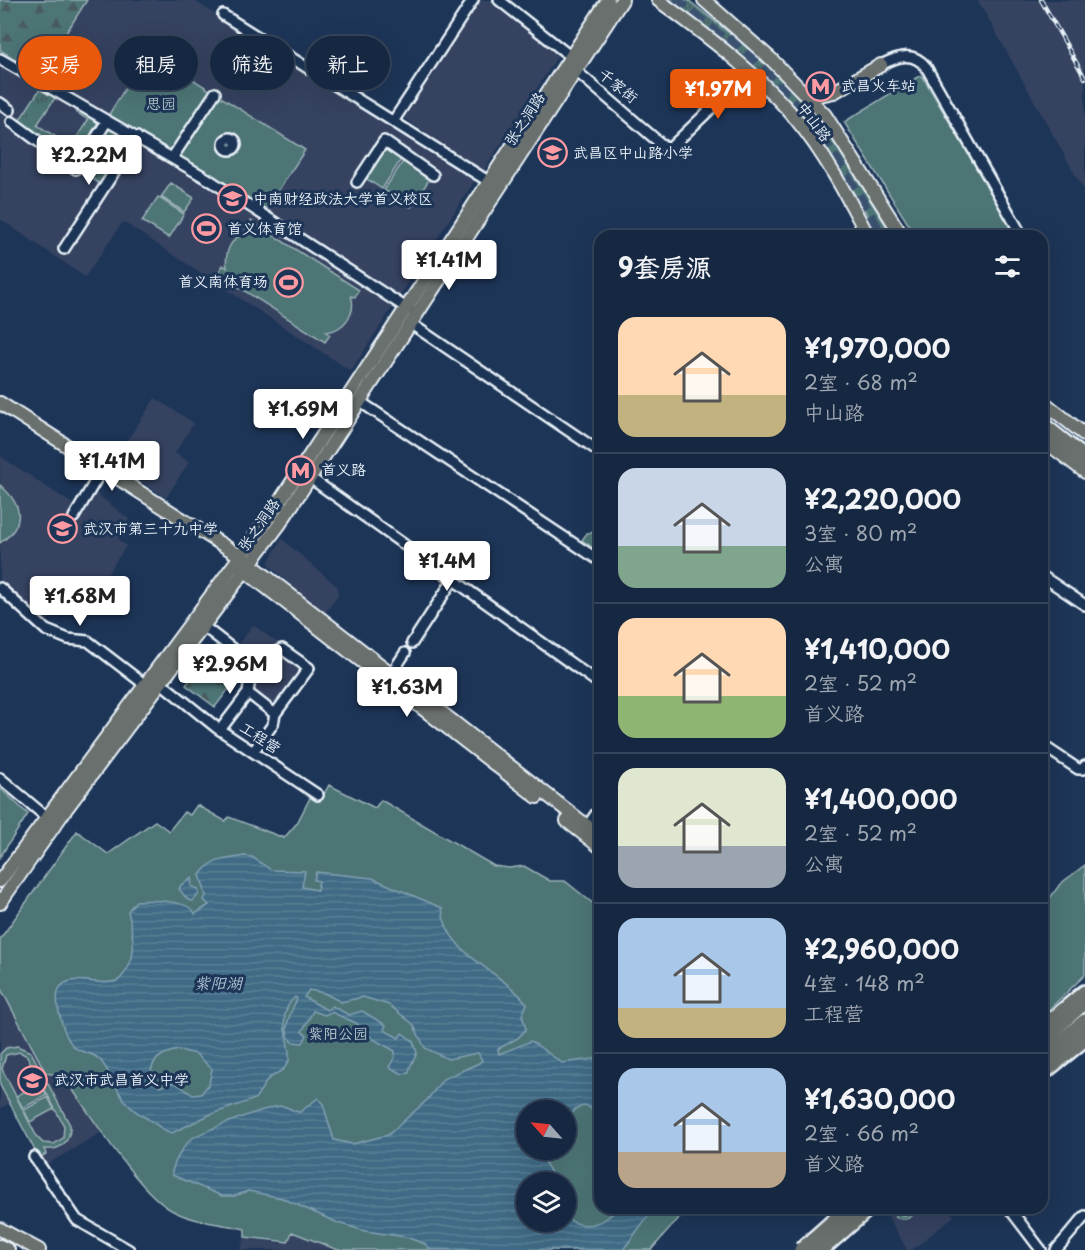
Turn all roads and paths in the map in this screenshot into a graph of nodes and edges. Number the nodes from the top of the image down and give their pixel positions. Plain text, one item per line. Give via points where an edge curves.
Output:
1 (473, 0) edge
2 (500, 0) edge
3 (608, 0) edge
4 (622, 0) edge
5 (658, 0) edge
6 (665, 0) edge
7 (704, 0) edge
8 (675, 13) junction
9 (223, 15) dead end
10 (570, 56) junction
11 (0, 59) edge
12 (881, 65) joint
13 (575, 70) junction
14 (748, 72) junction
15 (215, 93) dead end
16 (810, 97) junction
17 (0, 104) edge
18 (10, 110) dead end
19 (394, 120) junction
20 (107, 121) junction
21 (12, 122) dead end
22 (137, 137) junction
23 (172, 158) junction
24 (433, 174) dead end
25 (488, 181) junction
26 (357, 182) dead end
27 (865, 230) edge
28 (898, 230) edge
29 (1019, 230) edge
30 (64, 249) dead end
31 (411, 315) junction
32 (359, 401) junction
33 (0, 403) edge
34 (1048, 406) edge
35 (1048, 421) edge
36 (1048, 430) edge
37 (1085, 435) edge
38 (1048, 444) edge
39 (594, 449) edge
40 (1085, 449) edge
41 (1085, 459) edge
42 (104, 468) junction
43 (1085, 472) edge
44 (309, 477) junction
45 (74, 517) dead end
46 (594, 557) edge
47 (242, 563) junction
48 (1048, 580) edge
49 (454, 581) junction
50 (0, 588) edge
51 (1085, 605) edge
52 (203, 626) junction
53 (413, 644) dead end
54 (406, 653) dead end
55 (252, 664) junction
56 (393, 674) junction
57 (594, 680) edge
58 (160, 682) junction
59 (144, 684) junction
60 (248, 693) junction
61 (275, 714) junction
62 (220, 730) junction
63 (1048, 749) edge
64 (253, 752) junction
65 (1085, 766) edge
66 (0, 778) edge
67 (318, 795) dead end
68 (50, 821) junction
69 (589, 832) edge
70 (0, 881) edge
71 (0, 903) edge
72 (1085, 993) edge
73 (1085, 1005) edge
74 (1085, 1022) edge
75 (1048, 1024) edge
76 (1085, 1028) edge
77 (1048, 1036) edge
78 (1085, 1038) edge
79 (1048, 1052) edge
80 (1048, 1059) edge
81 (1048, 1068) edge
82 (34, 1157) dead end
83 (843, 1214) edge
84 (862, 1214) edge
85 (1014, 1214) edge
86 (1085, 1216) edge
87 (0, 1229) edge
88 (0, 1246) edge
89 (8, 1250) edge
90 (39, 1250) edge
91 (129, 1250) edge
92 (801, 1250) edge
93 (819, 1250) edge
94 (1041, 1250) edge
95 (1056, 1250) edge

1 - 19 street
2 - 10 street
3 - 10 main road, 张之洞路
4 - 13 main road, 张之洞路
5 - 8 main road, 中山路
6 - 8 main road
7 - 16 main road, 中山路
8 - 14 main road, 中山路
9 - 19 street
10 - 25 main road, 张之洞路
11 - 20 street
12 - 16 main road via 834,92
12 - 29 street via 910,56 926,67
13 - 14 street, 千家街 via 668,150
13 - 31 main road, 张之洞路
14 - 27 main road, 中山路 via 797,120
15 - 23 street
16 - 28 main road, 中山路 via 854,157
17 - 18 street
19 - 25 street
20 - 21 street via 76,169
20 - 22 street
22 - 23 street
22 - 30 street
23 - 31 street
24 - 26 street via 384,141
25 - 31 main road, 张之洞路
31 - 32 main road, 张之洞路
31 - 39 street
31 - 47 main road, 张之洞路 via 270,516
32 - 44 main road, 张之洞路
32 - 46 street
33 - 42 main road
34 - 37 main road
35 - 40 highway
36 - 41 highway
38 - 43 main road
42 - 45 street
42 - 47 main road
44 - 47 main road, 张之洞路
44 - 49 street
47 - 52 main road, 张之洞路
47 - 56 main road
47 - 59 main road, 张之洞路
47 - 69 main road
48 - 51 street
49 - 53 street
49 - 57 street
50 - 59 street via 46,630 68,639 88,641
52 - 55 street
52 - 58 main road, 张之洞路
54 - 56 street
55 - 60 street
55 - 61 street via 282,649 309,668
56 - 69 main road
58 - 62 street, 工程营
58 - 68 main road, 张之洞路
59 - 68 main road, 张之洞路
60 - 61 street
60 - 62 street
61 - 64 street
62 - 64 street, 工程营
63 - 65 street via 1078,769
64 - 67 street, 工程营
66 - 68 street
68 - 70 main road, 张之洞路
68 - 71 main road, 张之洞路
72 - 75 highway
73 - 77 highway
74 - 79 highway
76 - 80 main road
78 - 81 highway
82 - 91 street via 77,1220
83 - 92 highway, bridge
84 - 93 highway, bridge
85 - 94 street
86 - 95 street
87 - 90 main road
88 - 89 main road

